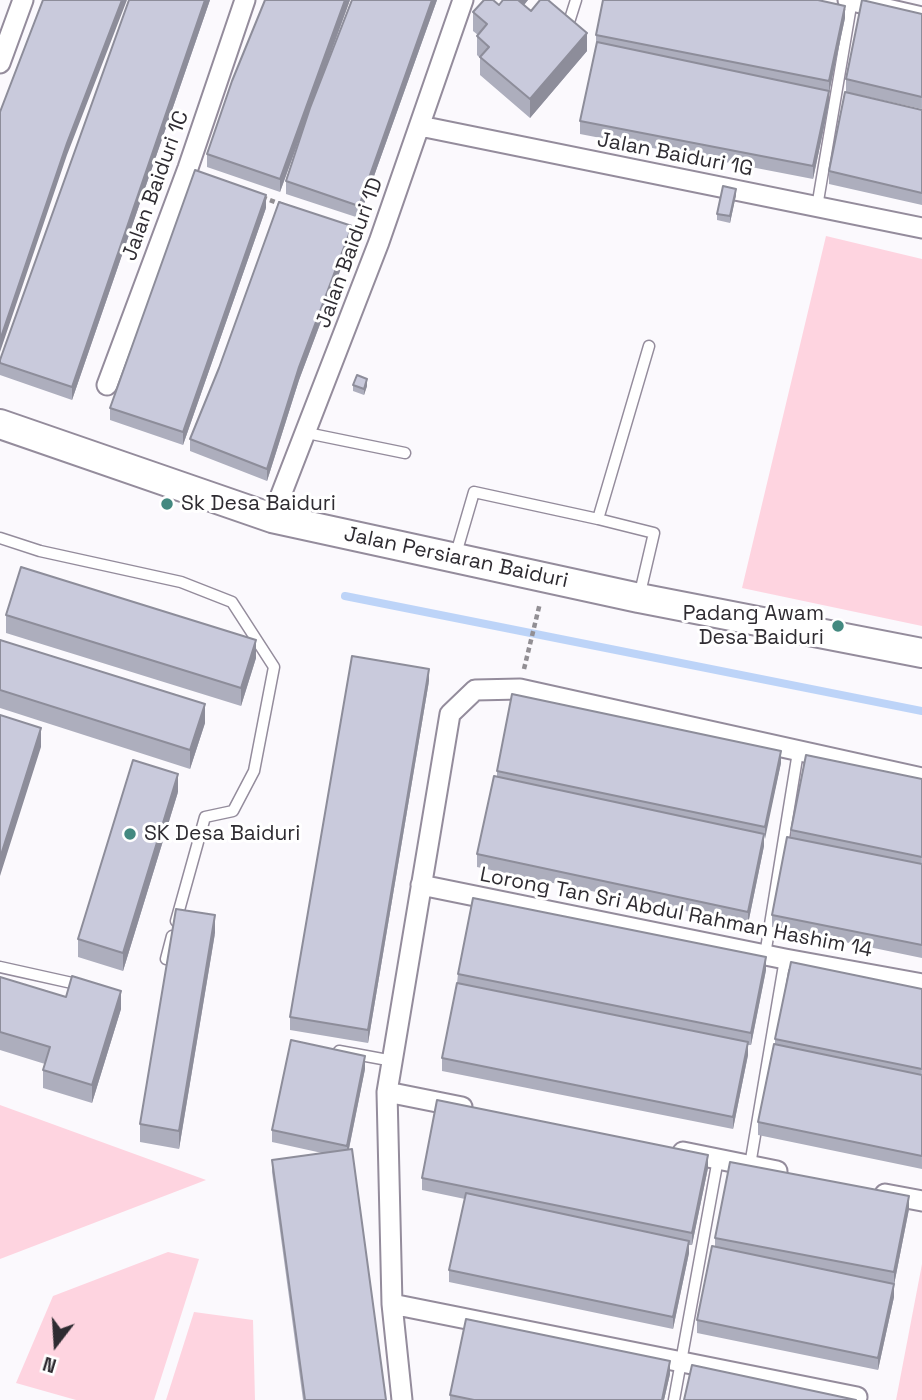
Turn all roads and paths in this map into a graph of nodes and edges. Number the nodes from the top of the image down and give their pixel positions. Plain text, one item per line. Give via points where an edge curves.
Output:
1 (23, 0) edge
2 (245, 0) edge
3 (463, 0) edge
4 (576, 0) edge
5 (851, 0) edge
6 (922, 17) edge
7 (569, 19) edge
8 (0, 63) edge
9 (420, 127) junction
10 (251, 192) edge
11 (290, 207) edge
12 (817, 207) junction
13 (922, 228) edge
14 (649, 346) dead end
15 (107, 385) dead end
16 (1, 427) edge
17 (307, 433) junction
18 (405, 453) dead end
19 (272, 518) junction
20 (598, 519) junction
21 (0, 538) edge
22 (454, 558) junction
23 (639, 598) junction
24 (538, 614) dead end
25 (922, 653) edge
26 (527, 654) dead end
27 (798, 752) junction
28 (922, 778) edge
29 (421, 885) junction
30 (765, 955) junction
31 (166, 959) edge
32 (785, 959) junction
33 (0, 967) edge
34 (72, 983) edge
35 (922, 984) edge
36 (332, 1050) edge
37 (394, 1061) junction
38 (387, 1092) junction
39 (480, 1111) edge
40 (665, 1148) edge
41 (718, 1159) junction
42 (750, 1165) junction
43 (789, 1174) edge
44 (869, 1190) edge
45 (922, 1201) edge
46 (392, 1304) junction
47 (680, 1362) junction
48 (857, 1397) edge
49 (402, 1400) edge
50 (674, 1400) edge

1 - 8 street
2 - 15 street, Jalan Baiduri 1C
3 - 9 street, Jalan Baiduri 1D
4 - 7 lane
5 - 6 street
5 - 12 lane
9 - 12 street, Jalan Baiduri 1G
9 - 17 street, Jalan Baiduri 1D
10 - 11 path
12 - 13 street, Jalan Baiduri 1G
14 - 20 lane
16 - 19 street, Jalan Persiaran Baiduri
17 - 18 lane
17 - 19 street, Jalan Baiduri 1D
19 - 22 street, Jalan Persiaran Baiduri
20 - 22 lane via 474,492
20 - 23 lane via 654,533
21 - 31 lane via 181,582 232,602 274,667 254,771 233,811 205,817
22 - 23 street, Jalan Persiaran Baiduri
23 - 25 street, Jalan Persiaran Baiduri
24 - 26 path
27 - 28 street
27 - 29 street via 520,689 475,690 450,714
27 - 30 lane
29 - 30 street, Lorong Tan Sri Abdul Rahman Hashim 14
29 - 37 street
30 - 32 street, Lorong Tan Sri Abdul Rahman Hashim 14
32 - 35 street, Lorong Tan Sri Abdul Rahman Hashim 14
32 - 42 lane
33 - 34 lane
36 - 37 lane
37 - 38 street
38 - 39 street
38 - 46 street
40 - 41 street
41 - 42 street
41 - 47 lane
42 - 43 street
44 - 45 street
46 - 47 street
46 - 49 street
47 - 48 street
47 - 50 lane

